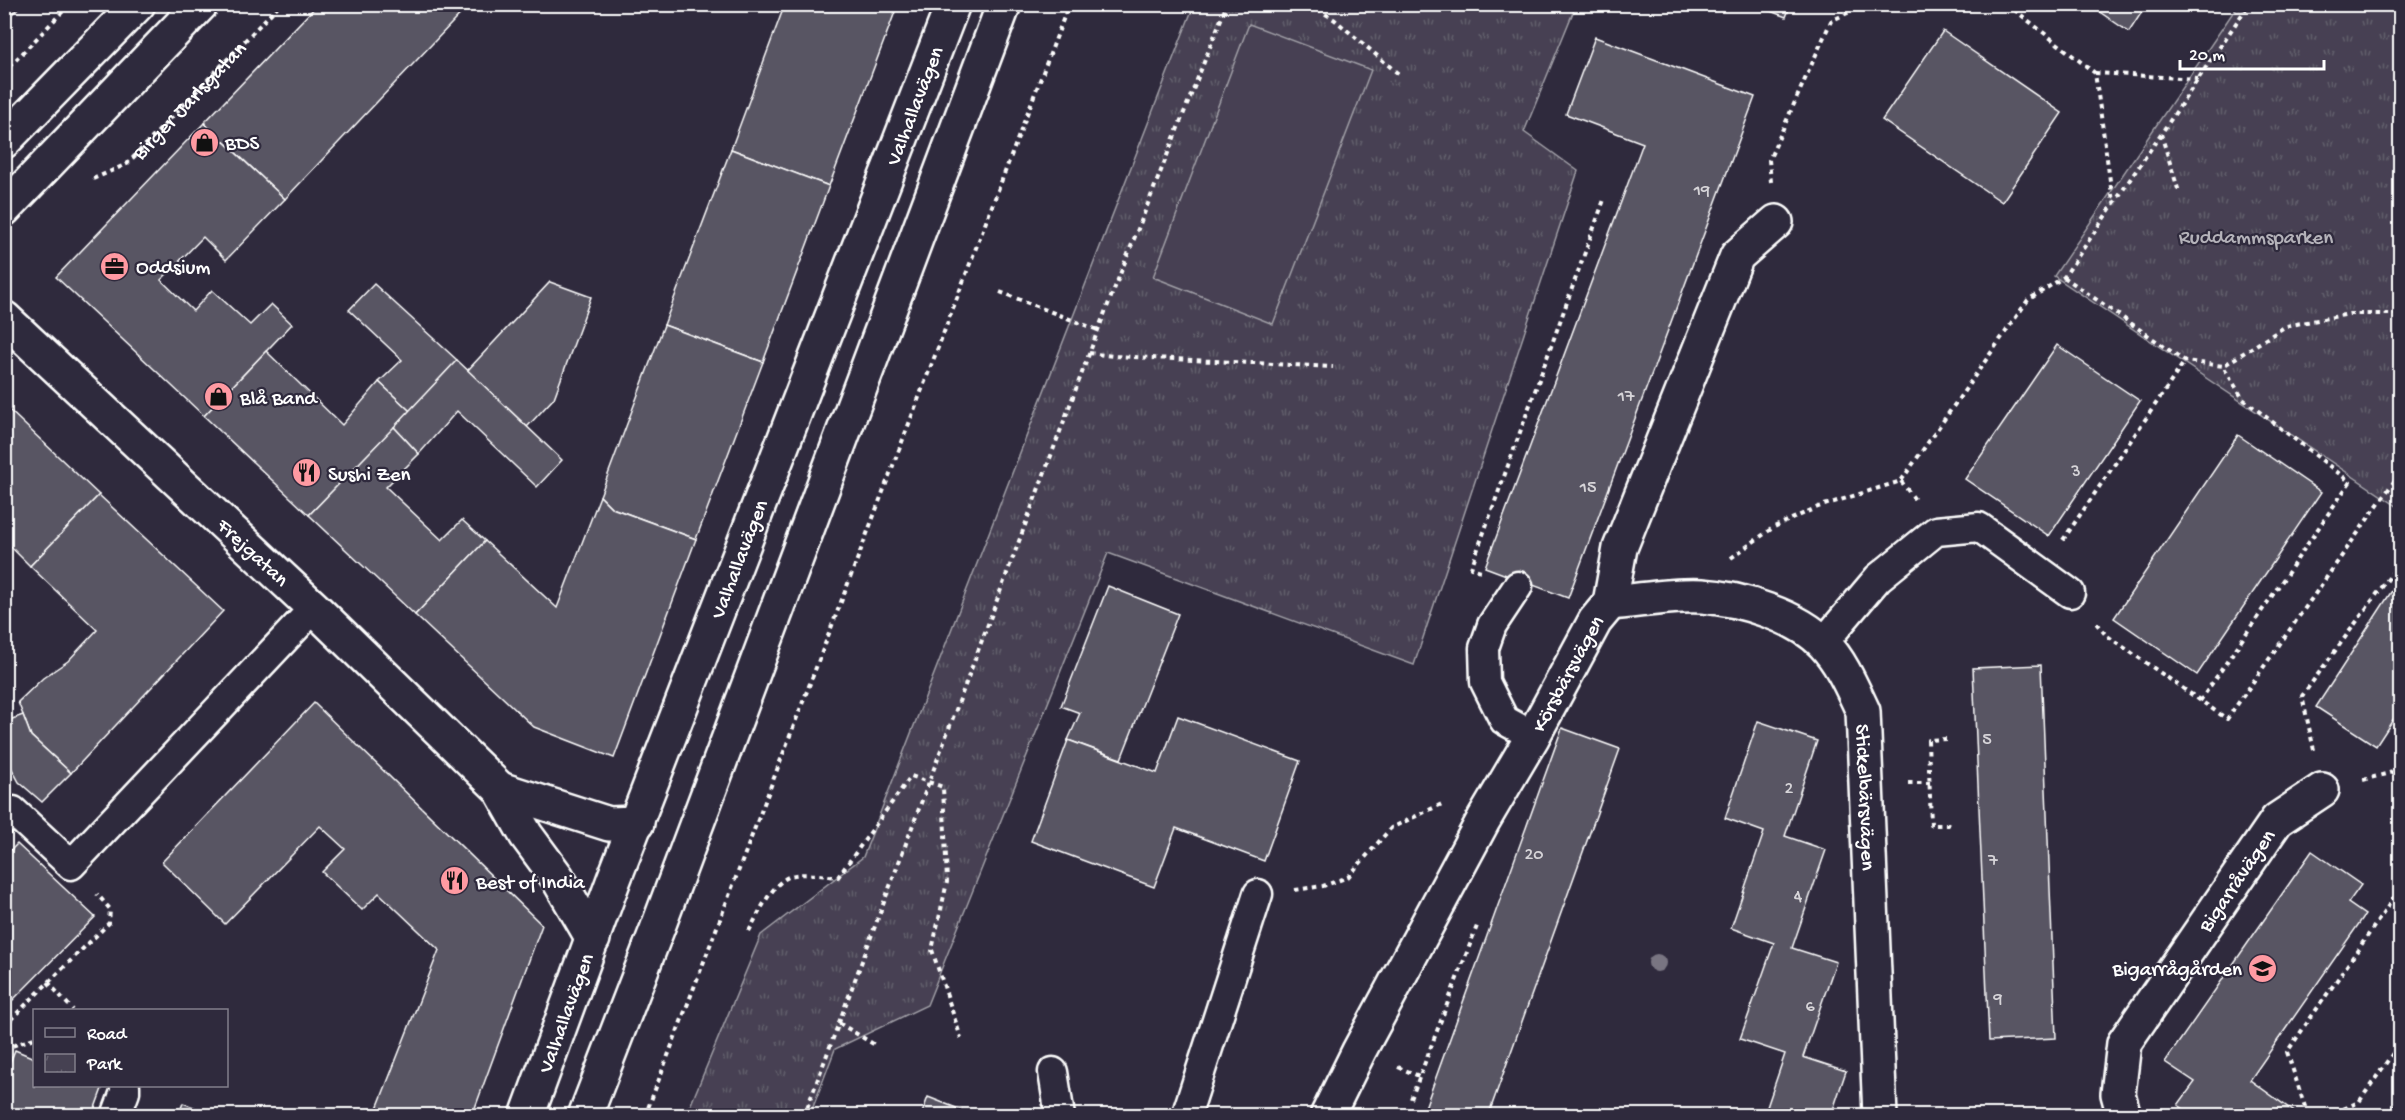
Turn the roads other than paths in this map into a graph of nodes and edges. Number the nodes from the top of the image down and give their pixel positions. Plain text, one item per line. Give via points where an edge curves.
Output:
1 (138, 4) edge
2 (201, 4) edge
3 (953, 4) edge
4 (1004, 4) edge
5 (4, 141) edge
6 (4, 209) edge
7 (1776, 222) road end
8 (4, 318) edge
9 (1518, 586) dead end
10 (2070, 593) road end
11 (1610, 603) junction
12 (314, 608) junction
13 (1823, 643) junction
14 (1533, 736) junction
15 (500, 789) junction
16 (2322, 790) road end
17 (4, 820) edge
18 (637, 823) junction
19 (1258, 894) dead end
20 (593, 939) junction
21 (1053, 1072) dead end
22 (125, 1087) edge
23 (116, 1116) edge
24 (527, 1116) edge
25 (585, 1116) edge
26 (1060, 1116) edge
27 (1186, 1116) edge
28 (1327, 1116) edge
29 (1880, 1116) edge
30 (2124, 1116) edge

1 - 5 street
2 - 6 street
3 - 18 street, Valhallavägen
4 - 25 street
7 - 11 street, Körsbärsvägen via 1737,255 1620,548
8 - 12 street, Frejgatan
9 - 14 lane via 1492,625 1484,648 1485,682 1504,720
10 - 13 lane via 1979,527 1936,531 1878,578
11 - 13 street, Stickelbärsvägen via 1702,596 1751,605 1788,618
11 - 14 street, Körsbärsvägen via 1595,621
12 - 15 street, Frejgatan
12 - 17 lane via 71,865 13,811
13 - 29 street, Stickelbärsvägen via 1846,676 1863,711
14 - 28 street, Körsbärsvägen via 1484,819
15 - 18 street, Frejgatan via 609,824
15 - 20 street, Frejgatan
16 - 30 street, Bigarråvägen via 2277,820 2124,1043 2118,1094
18 - 20 street, Valhallavägen
19 - 27 lane
20 - 24 street, Valhallavägen
21 - 26 lane
22 - 23 lane

